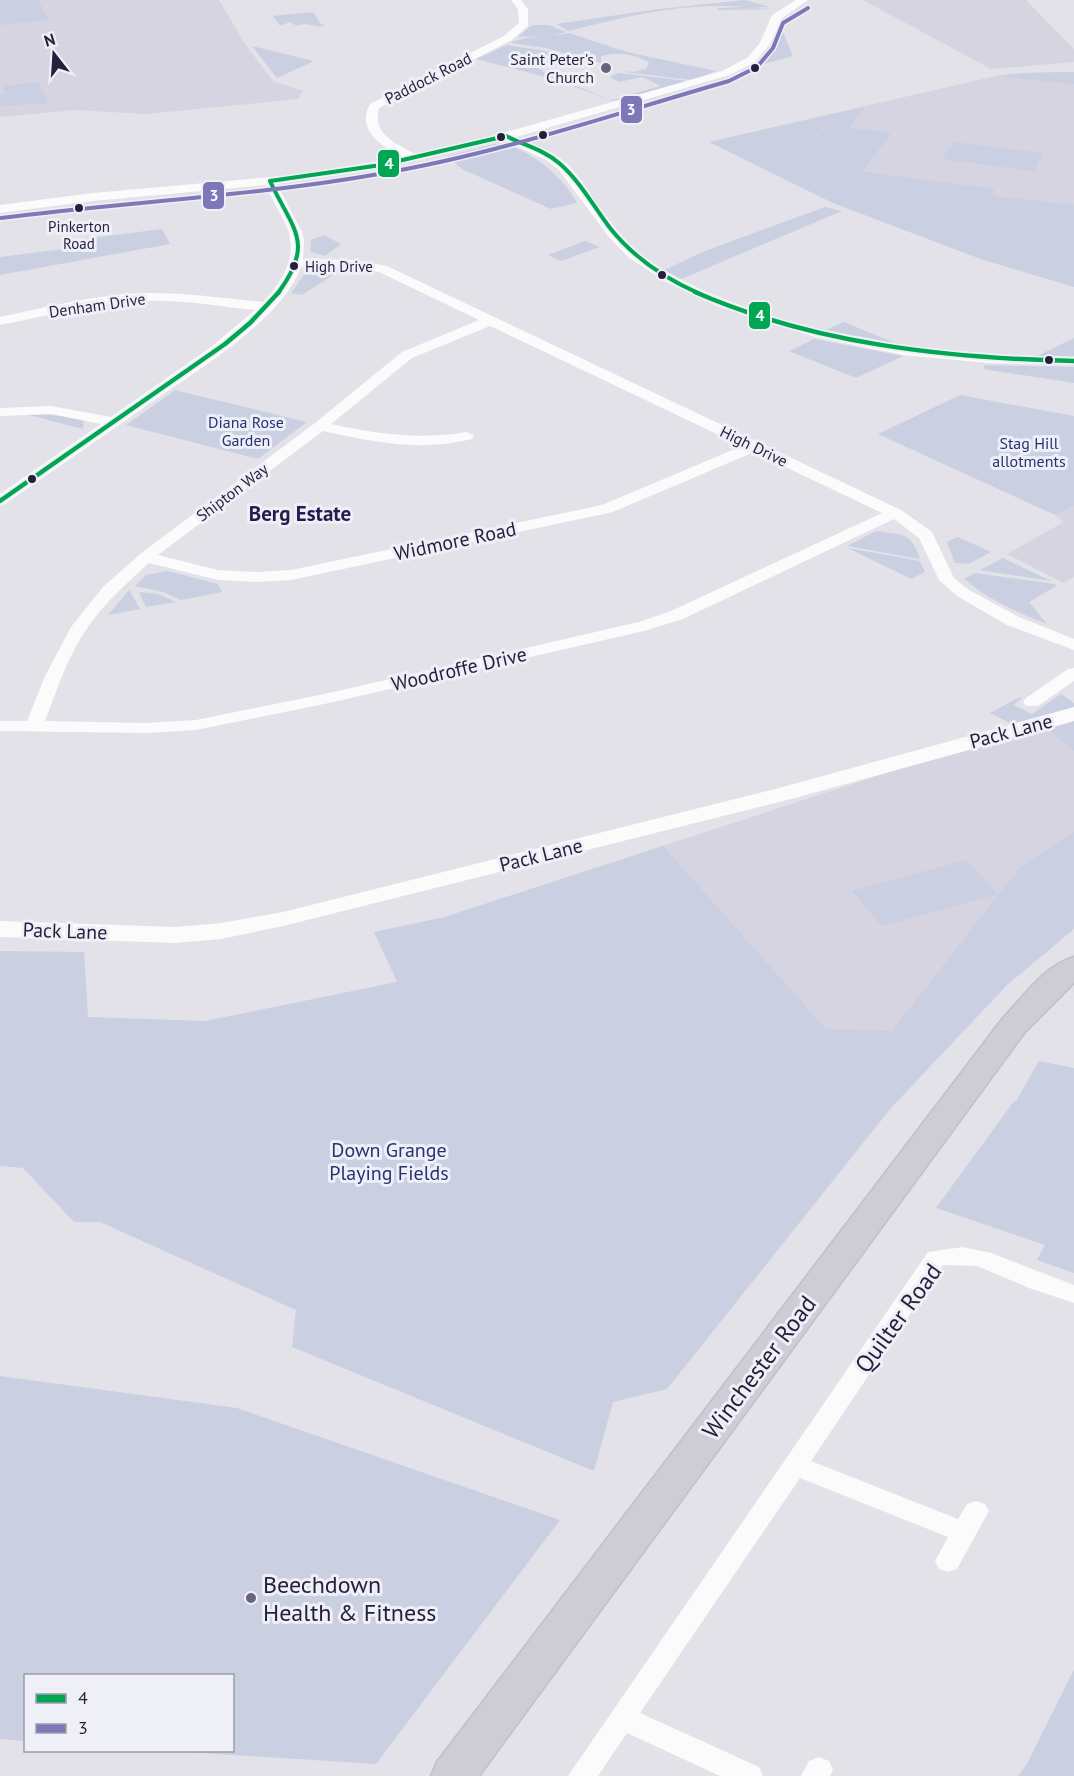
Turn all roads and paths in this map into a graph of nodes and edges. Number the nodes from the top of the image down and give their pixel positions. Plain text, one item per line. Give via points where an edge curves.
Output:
1 (516, 0) edge
2 (803, 0) edge
3 (506, 136) junction
4 (414, 158) junction
5 (270, 181) junction
6 (0, 209) edge
7 (298, 262) junction
8 (267, 307) junction
9 (492, 320) junction
10 (0, 321) edge
11 (1074, 361) edge
12 (0, 412) edge
13 (115, 422) junction
14 (320, 426) junction
15 (469, 436) dead end
16 (754, 446) junction
17 (0, 501) edge
18 (895, 513) junction
19 (146, 557) junction
20 (1074, 645) edge
21 (1074, 673) edge
22 (1032, 702) dead end
23 (1074, 714) edge
24 (0, 726) edge
25 (34, 727) junction
26 (0, 929) edge
27 (1074, 967) edge
28 (1074, 1294) edge
29 (795, 1465) junction
30 (948, 1561) dead end
31 (622, 1718) junction
32 (453, 1776) edge
33 (582, 1776) edge
34 (749, 1776) edge

1 - 4 street, Paddock Road via 523,9 524,24 508,38 374,105 369,123 372,129 381,139
2 - 3 street via 776,17 765,44 751,60 726,73
3 - 4 street
3 - 11 street via 561,164 619,241 686,289 775,322 870,345 967,358
4 - 5 street
5 - 6 street
5 - 7 street via 297,236
7 - 8 street
7 - 9 street, High Drive via 382,269
8 - 10 street, Denham Drive via 141,297
8 - 13 street via 247,326
9 - 14 street, Shipton Way via 407,355
9 - 16 street, High Drive
12 - 13 street via 51,410
13 - 17 street
14 - 15 street via 383,441 421,443
14 - 19 street, Shipton Way
16 - 18 street, High Drive
16 - 19 street, Widmore Road via 607,509 291,575 218,575
18 - 20 street, High Drive via 926,535 947,580 963,593 1013,621
18 - 25 street, Woodroffe Drive via 677,615 644,626 206,723 146,728
19 - 25 street, Shipton Way via 109,590 79,627
21 - 22 street
23 - 26 street, Pack Lane via 787,793 283,920 221,932 176,935
24 - 25 street, Woodroffe Drive
27 - 32 main road, Winchester Road via 1052,985 1008,1034
28 - 29 street, Quilter Road via 1024,1277 986,1258 961,1254 936,1258
29 - 30 street via 970,1521
29 - 31 street, Quilter Road
31 - 33 street, Quilter Road
31 - 34 street

